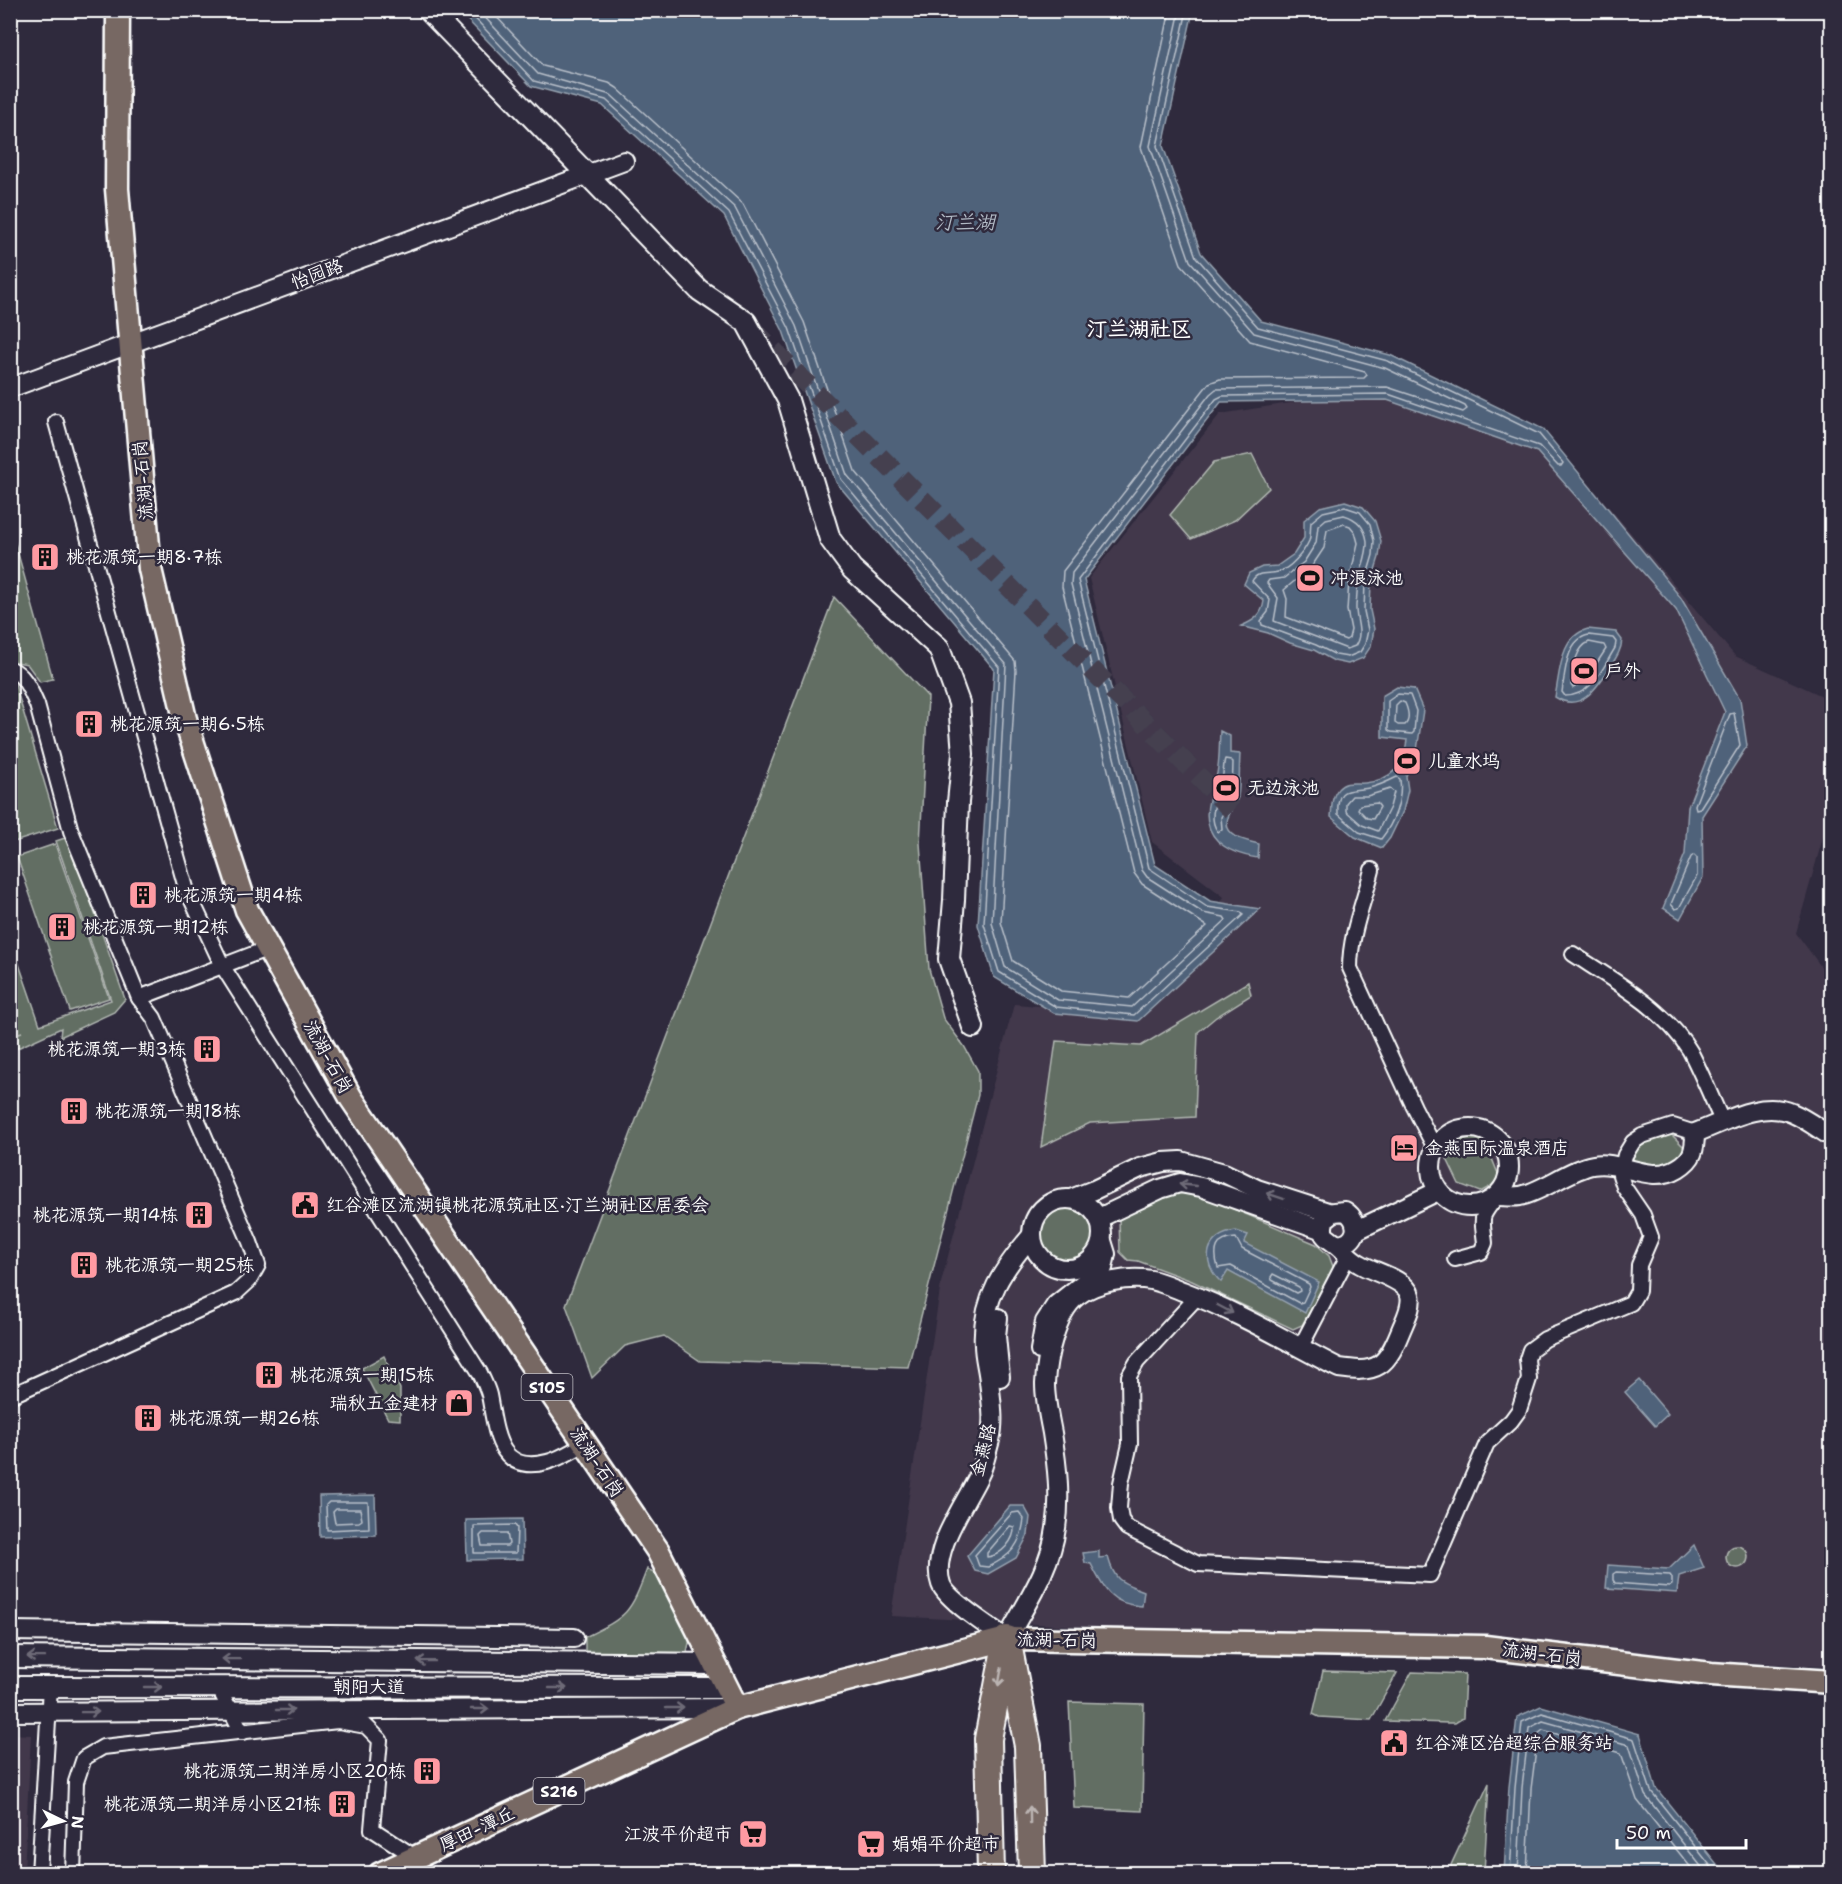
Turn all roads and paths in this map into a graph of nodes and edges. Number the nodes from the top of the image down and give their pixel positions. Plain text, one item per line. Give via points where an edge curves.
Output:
1 (118, 10) edge
2 (428, 10) edge
3 (624, 161) dead end
4 (587, 175) junction
5 (131, 343) junction
6 (10, 388) edge
7 (56, 422) dead end
8 (10, 669) edge
9 (1372, 870) dead end
10 (268, 948) junction
11 (1573, 954) dead end
12 (223, 967) junction
13 (139, 998) junction
14 (973, 1027) dead end
15 (1723, 1123) junction
16 (1695, 1133) junction
17 (1832, 1137) edge
18 (1435, 1148) junction
19 (1622, 1166) junction
20 (1435, 1187) junction
21 (1497, 1196) junction
22 (1071, 1198) junction
23 (1331, 1213) junction
24 (1099, 1218) junction
25 (1355, 1228) junction
26 (1323, 1230) junction
27 (1034, 1243) junction
28 (1104, 1247) junction
29 (1350, 1256) junction
30 (1455, 1259) dead end
31 (1152, 1280) junction
32 (1197, 1297) junction
33 (1303, 1349) junction
34 (10, 1396) edge
35 (585, 1444) junction
36 (10, 1630) edge
37 (574, 1638) dead end
38 (1007, 1640) junction
39 (10, 1657) edge
40 (715, 1664) junction
41 (1832, 1682) edge
42 (10, 1687) edge
43 (50, 1687) junction
44 (218, 1687) junction
45 (727, 1688) junction
46 (737, 1708) junction
47 (230, 1710) junction
48 (10, 1712) edge
49 (49, 1712) junction
50 (242, 1732) junction
51 (415, 1857) junction
52 (39, 1874) edge
53 (73, 1874) edge
54 (380, 1874) edge
55 (991, 1874) edge
56 (1032, 1874) edge

1 - 5 main road, 流湖-石岗 / S105 via 117,189
2 - 4 main road
3 - 4 street, 怡园路
4 - 5 street, 怡园路
4 - 14 main road via 699,290 746,322 788,400 830,539 852,570 939,648 959,703 963,754 949,958
5 - 6 street, 怡园路
5 - 10 main road, 流湖-石岗 / S105 via 150,569 185,719 247,910
7 - 12 street via 186,888
8 - 13 street via 17,671 37,705 71,831
9 - 18 street via 1354,932 1350,968
10 - 12 street
10 - 35 main road, 流湖-石岗 / S105 via 351,1098
11 - 15 street via 1627,988 1673,1028 1689,1051
12 - 13 street
12 - 35 street via 480,1373 498,1440 505,1451 516,1461 529,1465 549,1462
13 - 34 street via 154,1018 258,1265 236,1293
15 - 16 street
15 - 17 street via 1763,1108 1778,1109
16 - 19 street via 1672,1126 1642,1136 1632,1142
16 - 19 street via 1693,1154 1672,1172 1651,1174
18 - 20 street via 1430,1171
18 - 21 street via 1443,1137 1468,1127 1494,1136 1508,1158 1507,1179
19 - 21 street via 1592,1166 1521,1196
19 - 32 street via 1624,1187 1643,1215 1651,1237 1639,1265 1638,1292 1631,1303 1545,1339 1530,1350 1529,1379 1520,1410 1487,1443 1430,1575 1198,1564 1127,1528 1121,1520 1119,1496 1130,1444 1129,1376 1137,1362
20 - 21 street via 1447,1200 1460,1206 1486,1204
20 - 25 street
21 - 30 street via 1482,1215 1485,1243 1480,1252
23 -> 22 street, 金燕路 via 1181,1161 1140,1168
22 - 24 street via 1092,1208
22 - 27 street, 金燕路 via 1048,1204 1039,1213 1033,1223
23 - 25 street, 金燕路 via 1345,1211
23 - 26 street
26 -> 24 street via 1201,1186 1180,1183
24 - 28 street
25 - 29 street via 1355,1247
25 - 29 street via 1348,1243
26 - 29 street via 1328,1240
27 - 28 street via 1048,1264 1070,1270 1091,1261
27 - 38 street, 金燕路 via 1006,1284 996,1336 1004,1403 1001,1433 983,1486 949,1561 956,1589
28 - 31 street via 1116,1267
28 - 38 street via 1103,1268 1056,1305 1045,1322 1037,1374 1052,1491 1046,1539
29 - 33 street
29 - 33 street via 1405,1287 1410,1296 1408,1314 1396,1344 1384,1362 1358,1370 1339,1368
31 - 32 street
31 - 38 street via 1111,1281 1086,1290 1075,1297 1062,1316 1052,1341 1045,1387 1060,1498 1056,1530 1046,1563
32 -> 33 street
35 - 40 main road, 流湖-石岗 / S105 via 658,1551
36 - 37 street
38 - 41 main road, 流湖-石岗 via 1485,1647 1711,1674
38 - 46 main road, 流湖-石岗
38 -> 55 highway via 988,1739
56 -> 38 highway via 1028,1746
40 -> 39 main road, 朝阳大道
40 - 45 main road, 流湖-石岗 / S105
42 - 43 main road, 朝阳大道
43 -> 44 main road, 朝阳大道
43 - 49 street
44 -> 45 main road, 朝阳大道
44 - 47 street
45 - 46 main road, 流湖-石岗 / S105
47 -> 46 street
46 - 51 main road, 厚田-潭丘 / S216
49 -> 47 street
47 - 50 street
48 - 49 street
49 - 52 street
50 - 51 street via 338,1721 366,1726 380,1740 372,1829
50 - 53 street via 103,1747 84,1758 76,1782
51 - 54 main road, 厚田-潭丘 / S216

